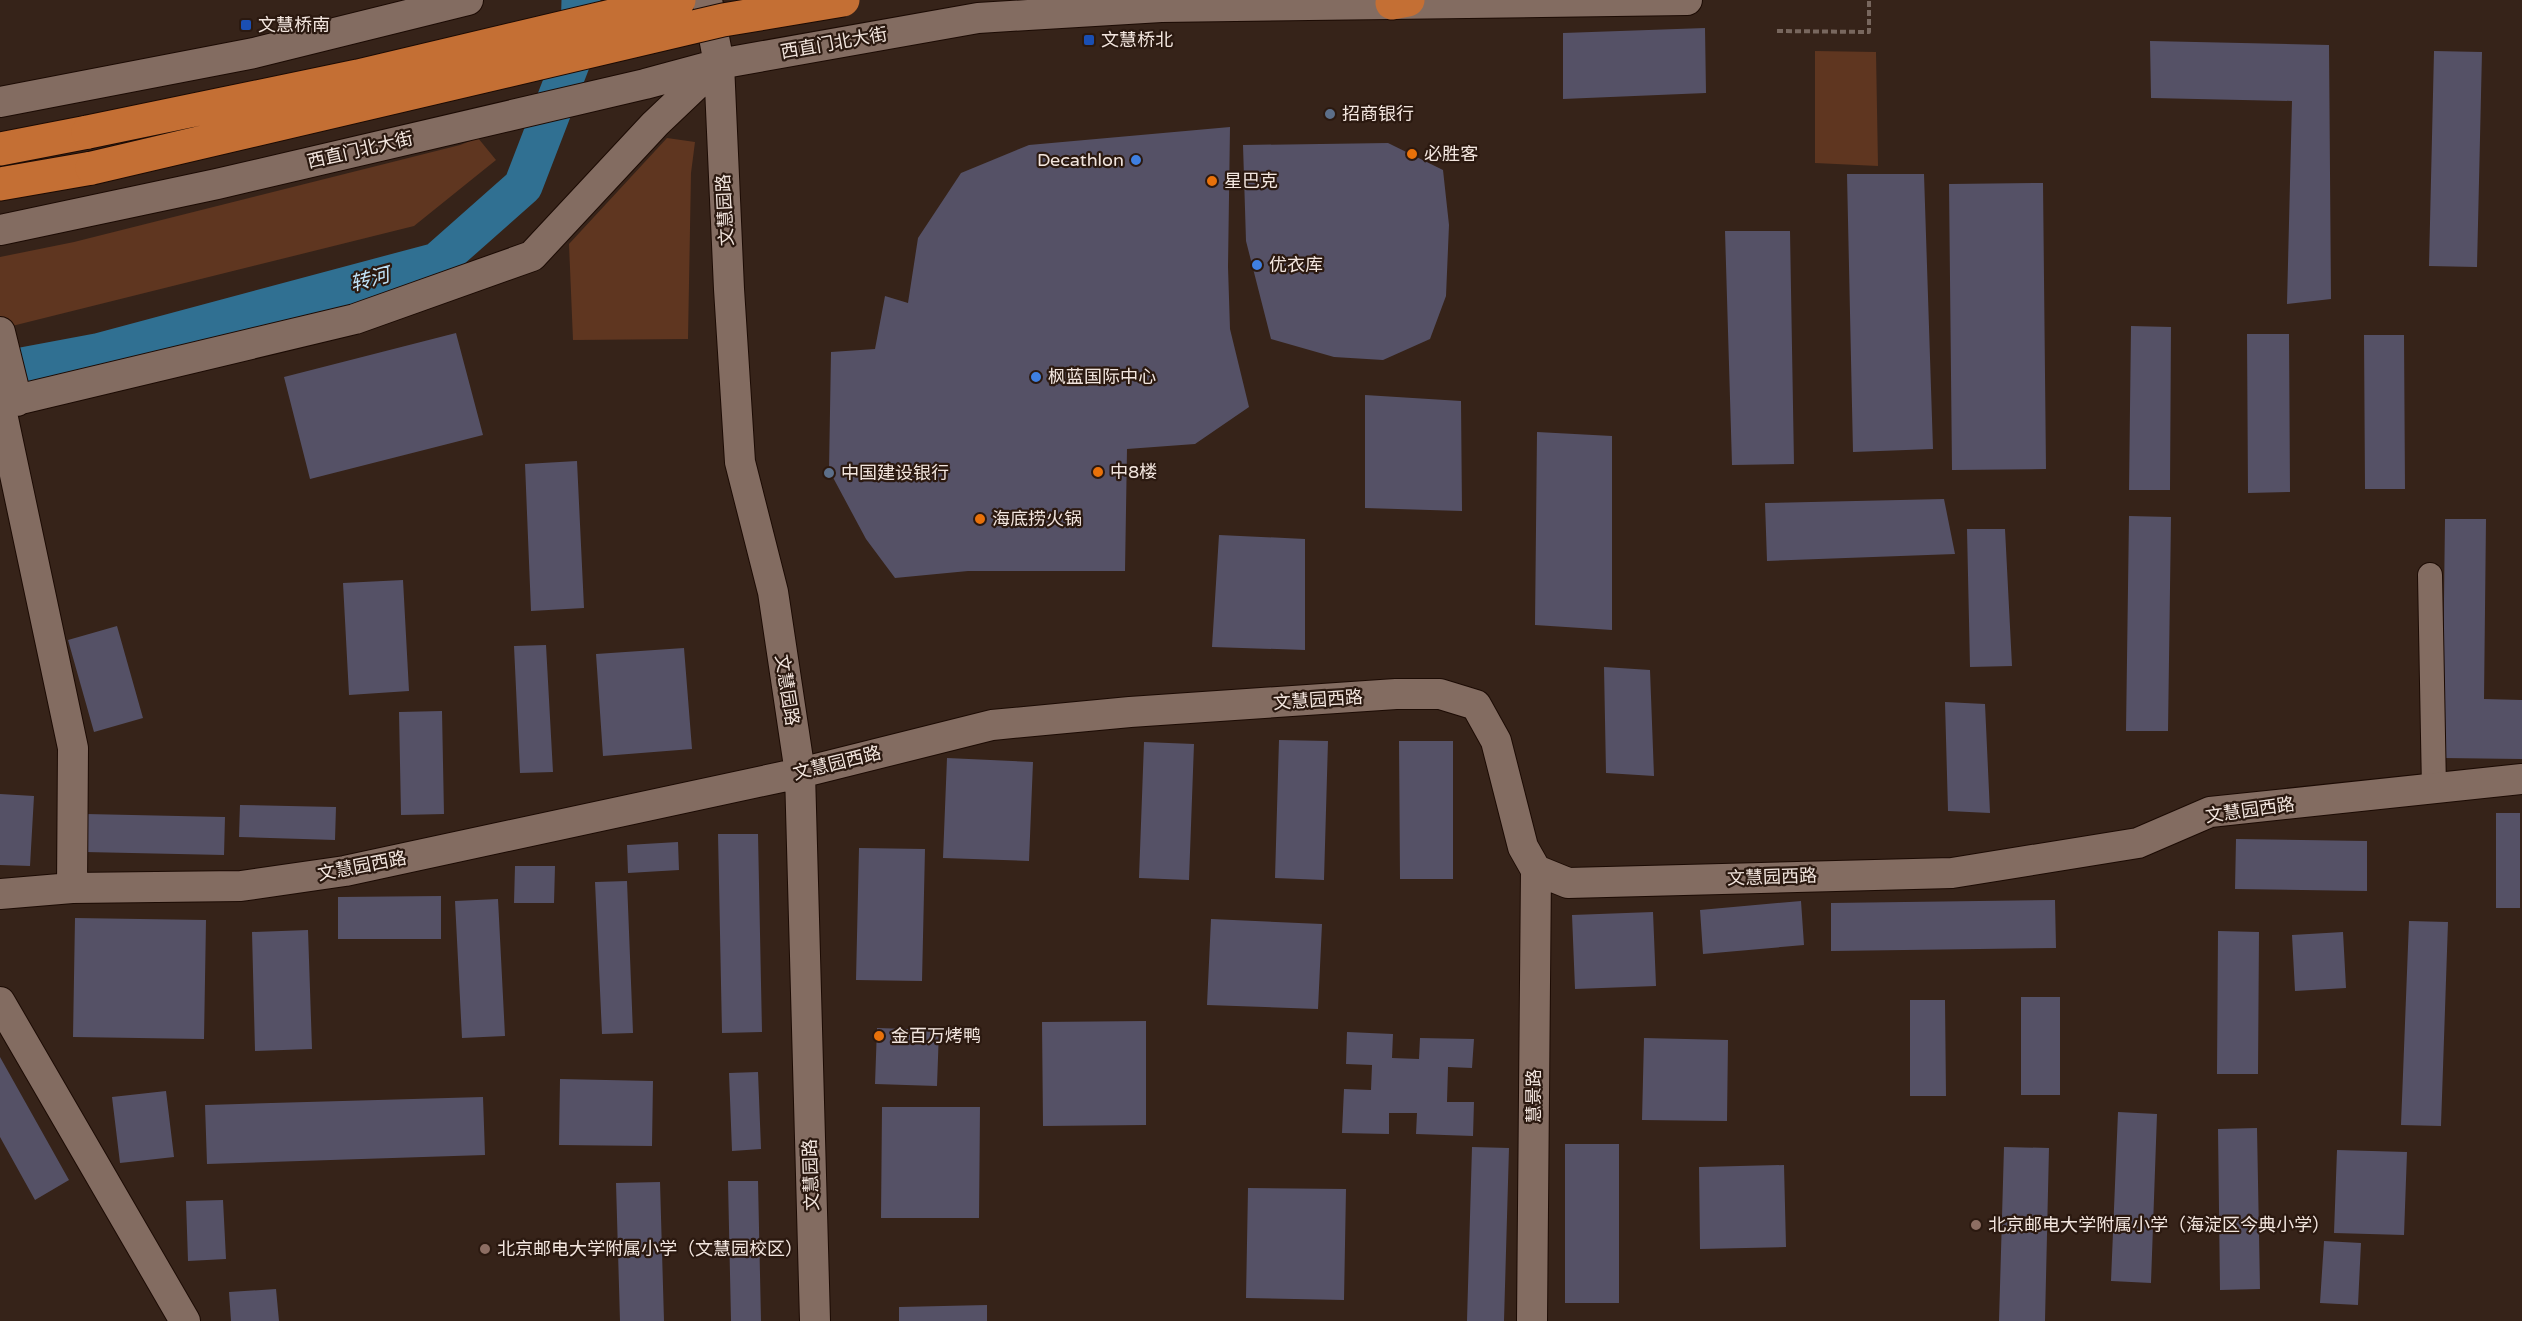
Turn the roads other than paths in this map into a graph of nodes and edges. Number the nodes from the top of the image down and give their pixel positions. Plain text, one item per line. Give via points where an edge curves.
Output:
1 (468, 0) edge
2 (631, 0) edge
3 (680, 0) edge
4 (707, 0) edge
5 (800, 0) edge
6 (844, 0) edge
7 (1687, 0) edge
8 (1400, 2) edge
9 (808, 47) junction
10 (719, 64) junction
11 (635, 86) junction
12 (0, 102) edge
13 (0, 149) edge
14 (0, 184) edge
15 (0, 230) edge
16 (0, 332) edge
17 (4, 403) edge
18 (2430, 575) dead end
19 (800, 773) junction
20 (2522, 779) edge
21 (2434, 789) junction
22 (1536, 870) junction
23 (72, 888) junction
24 (0, 894) edge
25 (0, 1002) edge
26 (185, 1321) edge
27 (815, 1321) edge
28 (1532, 1321) edge

1 - 12 street via 254,53
2 - 11 street
3 - 13 highway, bridge via 358,76
4 - 10 street, 文慧园路
5 - 9 street
6 - 14 highway, bridge via 723,20 92,168
7 - 8 street, 西直门北大街
8 - 9 street, 西直门北大街 via 1161,7 978,18
9 - 10 street, 西直门北大街
10 - 11 street, 西直门北大街
10 - 17 street via 656,124 532,256 355,319
10 - 19 street, 文慧园路 via 740,462 773,592
11 - 15 street, 西直门北大街 via 217,184
16 - 17 street
17 - 23 street via 73,747
18 - 21 street
19 - 22 street, 文慧园西路 via 992,725 1130,712 1440,694 1476,705 1496,741 1523,848
19 - 23 street, 文慧园西路 via 345,871 241,886
19 - 27 street, 文慧园路
20 - 21 street, 文慧园西路
21 - 22 street, 文慧园西路 via 2210,812 2138,843 1952,873 1568,883
22 - 28 street, 慧景路
23 - 24 street, 文慧园西路
25 - 26 street

